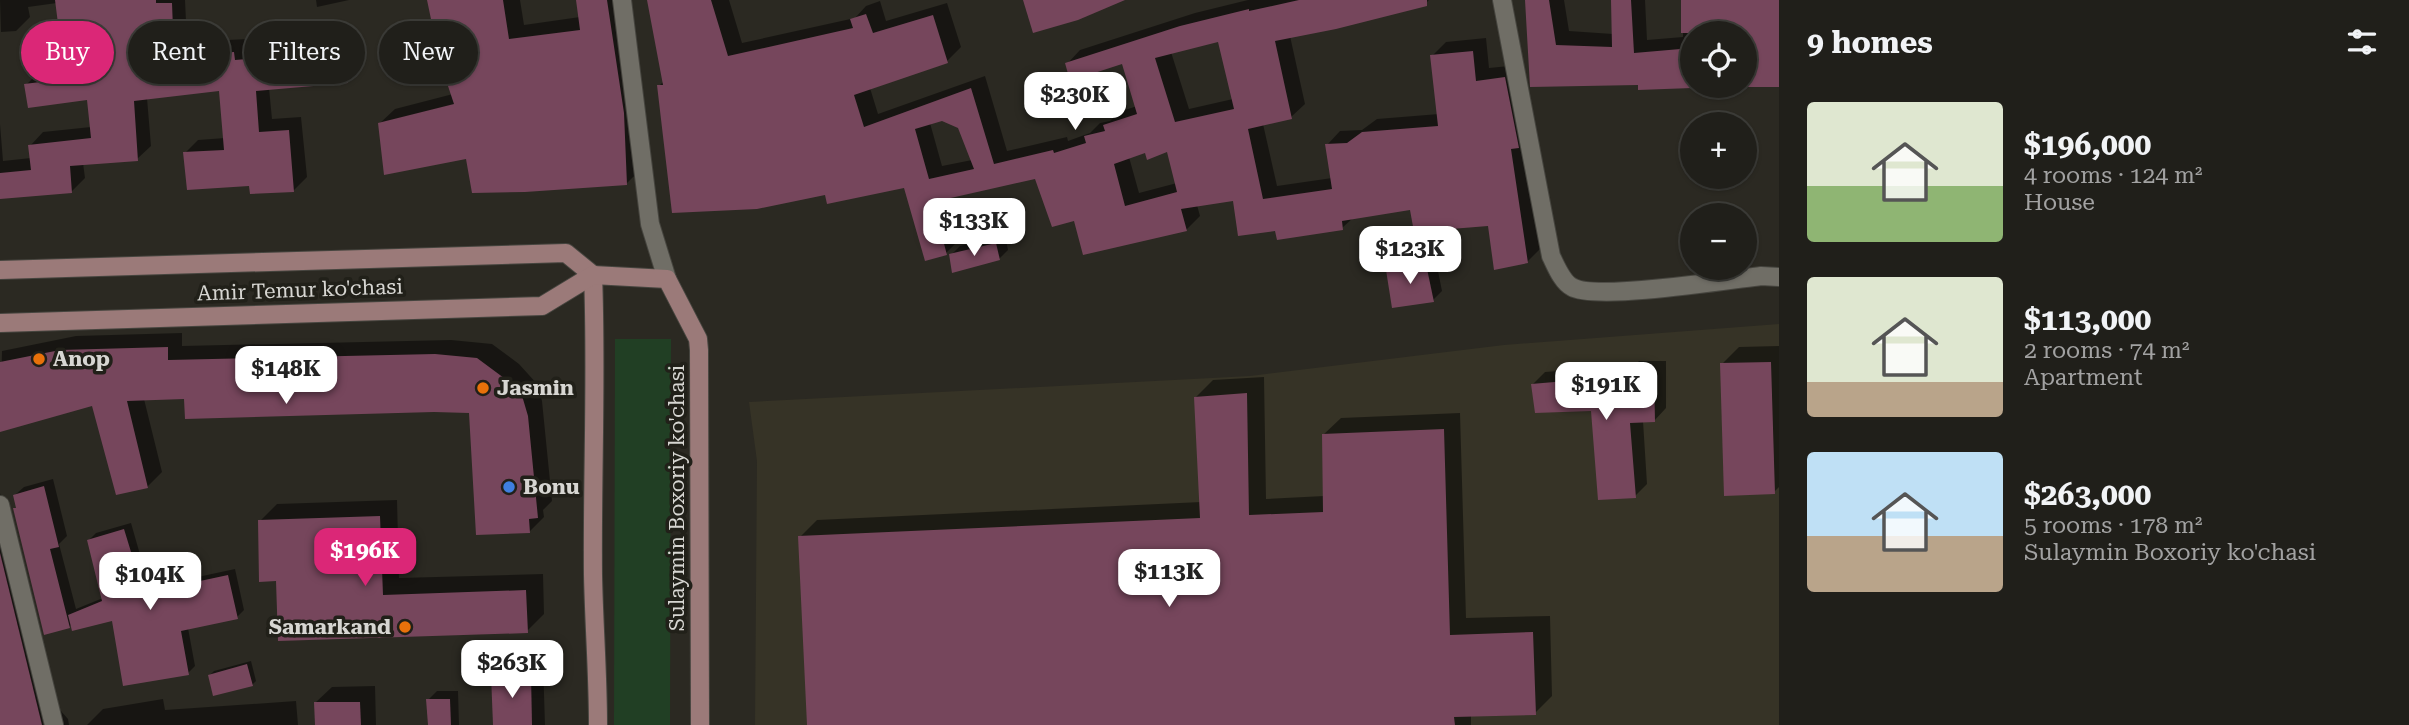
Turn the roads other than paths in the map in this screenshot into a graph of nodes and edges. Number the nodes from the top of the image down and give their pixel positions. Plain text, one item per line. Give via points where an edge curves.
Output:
1 (622, 0) edge
2 (1502, 0) edge
3 (0, 270) edge
4 (593, 275) junction
5 (1779, 276) edge
6 (667, 279) junction
7 (0, 323) edge
8 (0, 505) edge
9 (54, 725) edge
10 (598, 725) edge
11 (700, 725) edge

1 - 6 street via 650,224
2 - 5 street via 1551,256 1572,288 1620,292
3 - 4 main road, Amir Temur ko'chasi via 566,253
4 - 6 main road
4 - 7 main road, Amir Temur ko'chasi via 542,306
4 - 10 main road
6 - 11 main road, Sulaymin Boxoriy ko'chasi via 698,339 699,350
8 - 9 street

